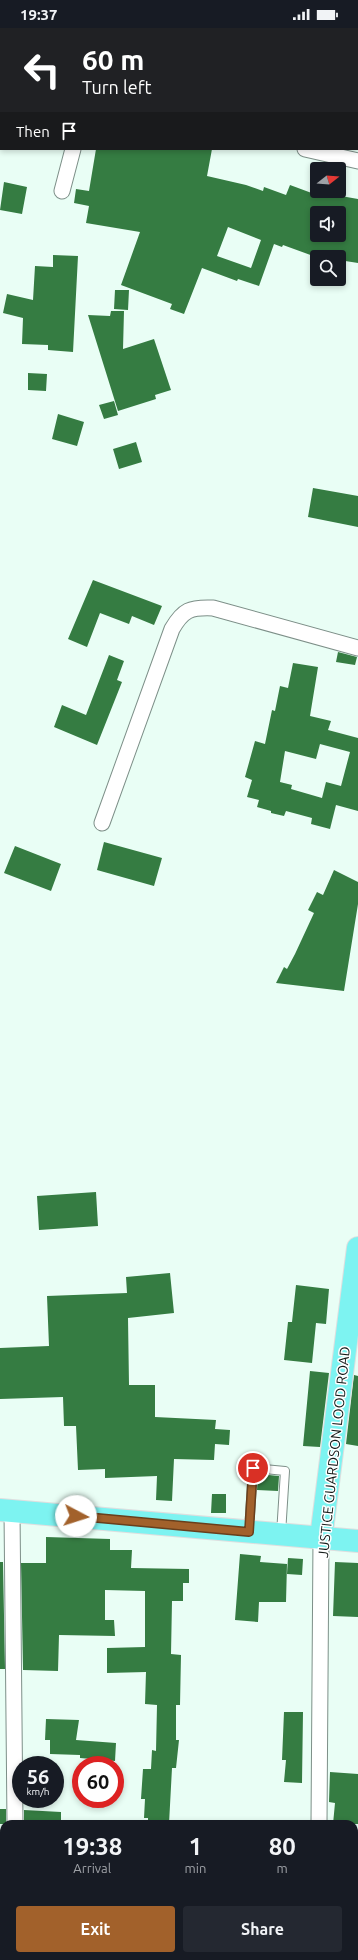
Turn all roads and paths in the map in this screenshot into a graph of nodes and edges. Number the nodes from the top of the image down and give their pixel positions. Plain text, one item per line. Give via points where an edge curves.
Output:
1 (73, 150) edge
2 (309, 150) edge
3 (358, 161) edge
4 (62, 191) dead end
5 (358, 648) edge
6 (102, 823) dead end
7 (358, 1248) edge
8 (6, 1510) edge
9 (249, 1532) junction
10 (281, 1535) junction
11 (321, 1538) junction
12 (358, 1541) edge
13 (15, 1820) edge
14 (319, 1820) edge

1 - 4 street
2 - 3 street
5 - 6 street via 213,608 196,607 186,612 172,630
7 - 11 main road, JUSTICE GUARDSON LOOD ROAD
8 - 9 main road
8 - 13 street
9 - 10 main road
9 - 10 lane via 253,1468 285,1471
10 - 11 main road
11 - 12 main road
11 - 14 street, JUSTICE GUARDSON LOOD ROAD

